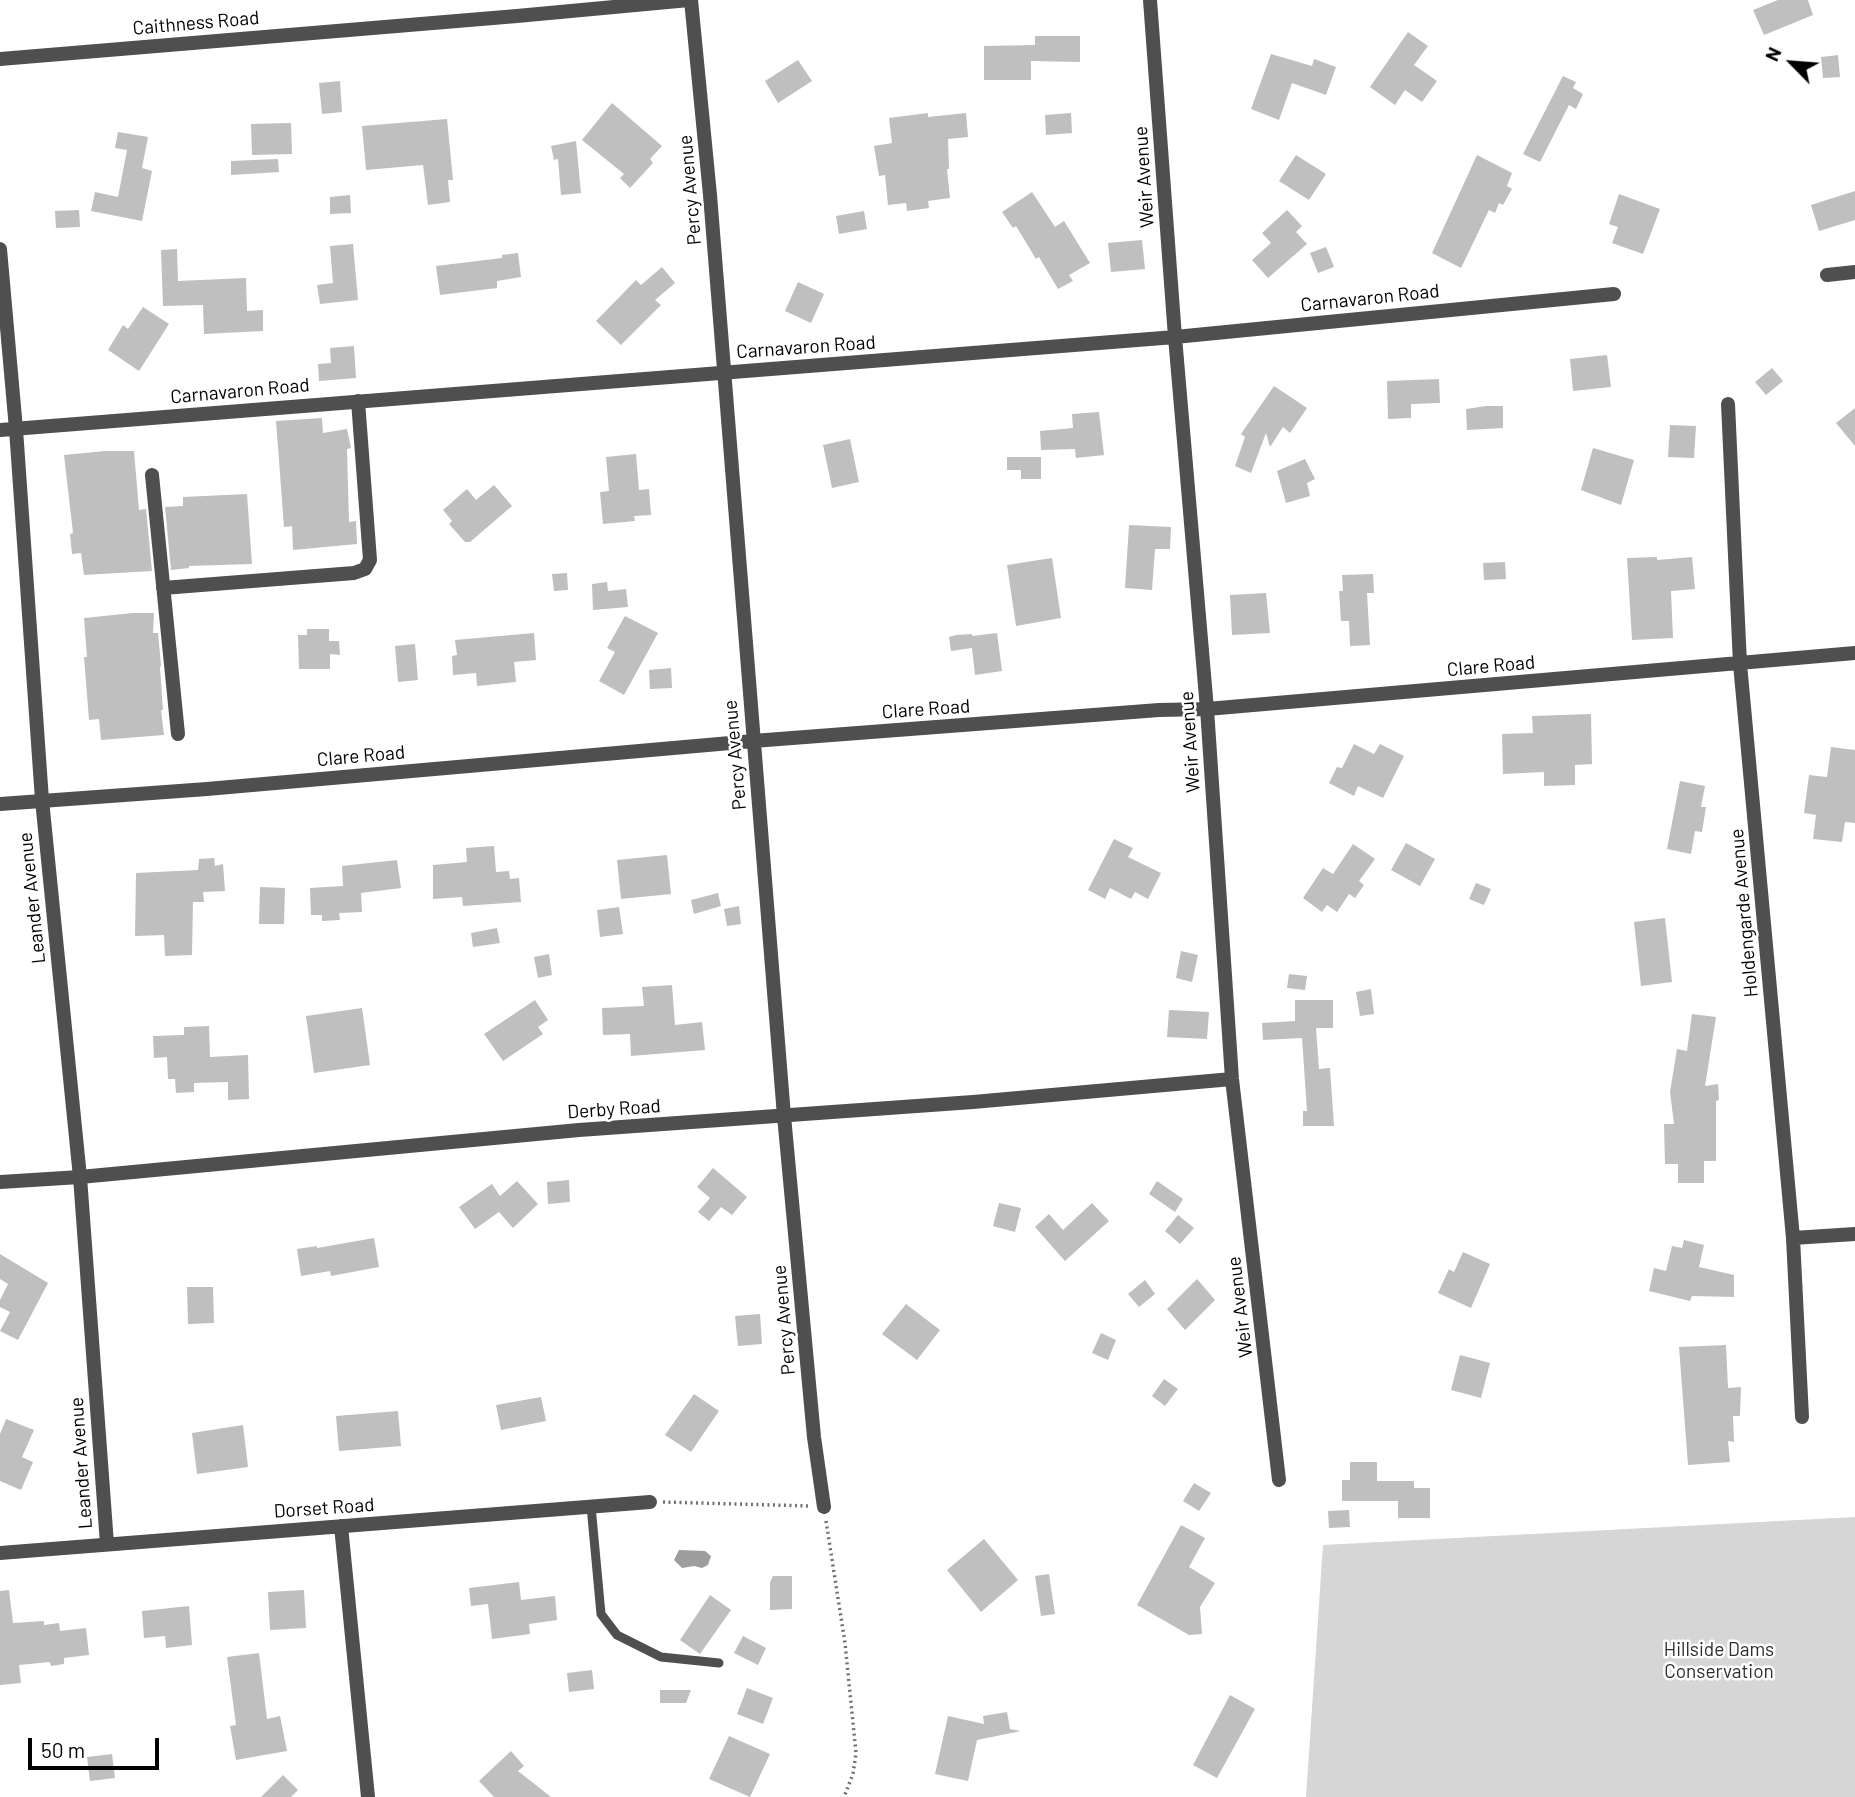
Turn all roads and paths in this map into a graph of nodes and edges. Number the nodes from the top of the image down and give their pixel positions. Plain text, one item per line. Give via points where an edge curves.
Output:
1 (690, 0) edge
2 (1150, 0) edge
3 (0, 59) edge
4 (0, 249) edge
5 (1855, 272) edge
6 (1827, 275) dead end
7 (1614, 294) dead end
8 (1175, 337) junction
9 (724, 372) junction
10 (358, 401) junction
11 (1728, 404) dead end
12 (16, 429) junction
13 (0, 430) edge
14 (152, 475) dead end
15 (163, 588) junction
16 (1855, 653) edge
17 (1740, 664) junction
18 (1207, 709) junction
19 (178, 734) dead end
20 (753, 741) junction
21 (42, 800) junction
22 (0, 804) edge
23 (1232, 1079) junction
24 (785, 1116) junction
25 (80, 1177) junction
26 (0, 1182) edge
27 (1855, 1234) edge
28 (1793, 1238) junction
29 (1802, 1418) dead end
30 (1279, 1480) dead end
31 (650, 1502) joint
32 (591, 1507) junction
33 (824, 1507) junction
34 (341, 1526) junction
35 (107, 1544) junction
36 (0, 1553) edge
37 (719, 1662) dead end
38 (368, 1797) edge
39 (844, 1797) edge

1 - 3 street, Caithness Road
1 - 9 street, Percy Avenue
2 - 8 street, Weir Avenue
4 - 12 street, Leander Avenue
5 - 6 street
7 - 8 street, Carnavaron Road
8 - 9 street, Carnavaron Road
8 - 18 street, Weir Avenue
9 - 10 street, Carnavaron Road
9 - 20 street, Percy Avenue
10 - 12 street, Carnavaron Road
10 - 15 street via 370,560 365,569
11 - 17 street, Holdengarde Avenue
12 - 13 street, Carnavaron Road
12 - 21 street, Leander Avenue
14 - 15 street
15 - 19 street
16 - 17 street, Clare Road
17 - 18 street, Clare Road
17 - 28 street, Holdengarde Avenue
18 - 20 street, Clare Road
18 - 23 street, Weir Avenue
20 - 21 street, Clare Road
20 - 24 street, Percy Avenue
21 - 22 street, Clare Road
21 - 25 street, Leander Avenue
23 - 24 street, Derby Road
23 - 30 street, Weir Avenue
24 - 25 street, Derby Road via 579,1130
24 - 33 street, Percy Avenue
25 - 26 street, Derby Road
25 - 35 street, Leander Avenue
27 - 28 street
28 - 29 street, Holdengarde Avenue
31 - 32 street, Dorset Road
31 - 33 path
32 - 34 street, Dorset Road
32 - 37 lane via 601,1614 617,1635 661,1657
33 - 39 path via 856,1753
34 - 35 street, Dorset Road
34 - 38 street
35 - 36 street, Dorset Road

